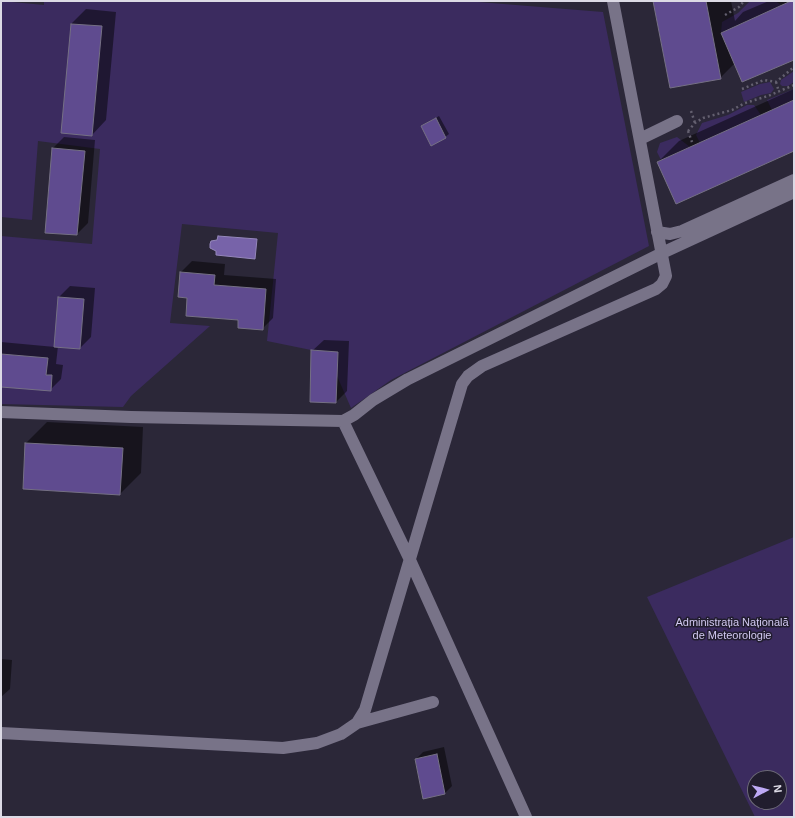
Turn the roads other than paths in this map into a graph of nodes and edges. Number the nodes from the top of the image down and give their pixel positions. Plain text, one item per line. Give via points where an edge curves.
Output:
1 (613, 1) edge
2 (677, 120) dead end
3 (640, 139) junction
4 (794, 180) edge
5 (794, 192) edge
6 (657, 232) junction
7 (662, 253) junction
8 (1, 412) edge
9 (343, 421) junction
10 (410, 560) junction
11 (434, 702) dead end
12 (357, 723) junction
13 (1, 732) edge
14 (526, 817) edge

1 - 3 street
2 - 3 street
3 - 6 street
4 - 6 street via 682,230 670,234
5 - 7 street
6 - 7 street
7 - 9 street via 408,379
7 - 10 street via 666,276 656,289 482,366 468,376 462,384
8 - 9 street
9 - 10 street
10 - 12 street via 365,710
10 - 14 street
11 - 12 street
12 - 13 street via 341,734 317,743 283,748

